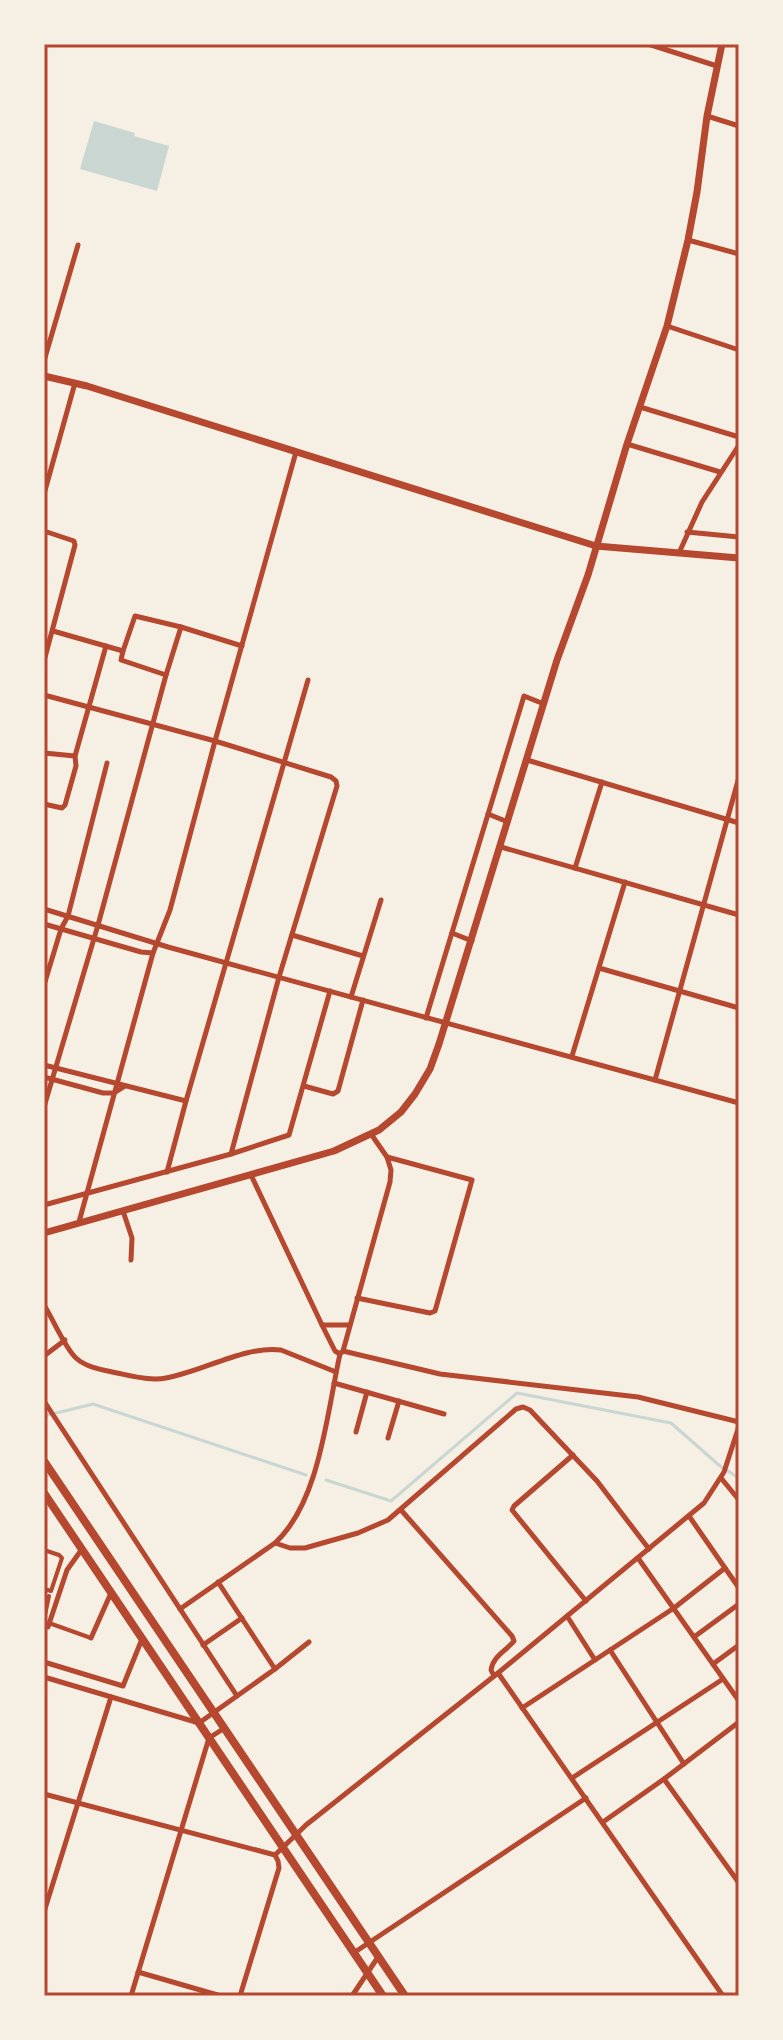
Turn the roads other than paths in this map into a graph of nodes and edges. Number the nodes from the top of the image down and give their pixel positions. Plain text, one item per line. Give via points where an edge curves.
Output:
1 (648, 44) edge
2 (722, 44) edge
3 (717, 66) junction
4 (707, 116) junction
5 (739, 126) edge
6 (688, 240) junction
7 (78, 245) dead end
8 (739, 254) edge
9 (667, 326) junction
10 (739, 350) edge
11 (44, 361) edge
12 (44, 376) edge
13 (75, 383) junction
14 (640, 407) junction
15 (739, 437) edge
16 (627, 444) junction
17 (739, 445) edge
18 (296, 452) junction
19 (720, 472) junction
20 (44, 494) edge
21 (44, 531) edge
22 (687, 532) junction
23 (739, 537) edge
24 (596, 546) junction
25 (678, 554) junction
26 (739, 558) edge
27 (181, 627) junction
28 (53, 631) junction
29 (106, 646) junction
30 (242, 646) junction
31 (123, 651) junction
32 (44, 661) edge
33 (166, 675) junction
34 (308, 680) dead end
35 (44, 695) edge
36 (544, 704) junction
37 (88, 708) junction
38 (153, 725) junction
39 (215, 741) junction
40 (44, 753) edge
41 (75, 756) junction
42 (527, 760) junction
43 (107, 763) dead end
44 (284, 764) junction
45 (739, 777) edge
46 (602, 782) junction
47 (44, 804) edge
48 (488, 814) junction
49 (727, 819) junction
50 (508, 822) junction
51 (739, 823) edge
52 (501, 847) junction
53 (575, 868) junction
54 (625, 882) junction
55 (381, 900) dead end
56 (704, 904) junction
57 (44, 909) edge
58 (739, 915) edge
59 (68, 916) junction
60 (44, 924) edge
61 (98, 925) junction
62 (61, 929) junction
63 (452, 933) junction
64 (292, 935) junction
65 (94, 939) junction
66 (472, 941) junction
67 (157, 944) junction
68 (153, 953) junction
69 (363, 956) junction
70 (226, 963) junction
71 (599, 968) junction
72 (279, 977) junction
73 (44, 985) edge
74 (330, 991) junction
75 (680, 991) junction
76 (351, 997) junction
77 (363, 1000) junction
78 (739, 1008) edge
79 (426, 1018) junction
80 (446, 1023) junction
81 (572, 1056) junction
82 (44, 1065) edge
83 (55, 1068) junction
84 (44, 1077) edge
85 (52, 1079) junction
86 (655, 1080) junction
87 (117, 1082) junction
88 (125, 1086) junction
89 (304, 1086) junction
90 (114, 1093) junction
91 (186, 1101) junction
92 (739, 1103) edge
93 (44, 1107) edge
94 (371, 1134) junction
95 (231, 1154) junction
96 (387, 1157) junction
97 (167, 1172) junction
98 (251, 1174) junction
99 (86, 1195) junction
100 (44, 1205) edge
101 (123, 1211) junction
102 (79, 1223) junction
103 (44, 1233) edge
104 (131, 1260) dead end
105 (357, 1298) junction
106 (44, 1305) edge
107 (322, 1325) junction
108 (349, 1325) junction
109 (65, 1340) junction
110 (341, 1352) junction
111 (44, 1356) edge
112 (336, 1372) junction
113 (334, 1383) junction
114 (367, 1392) junction
115 (44, 1401) edge
116 (399, 1401) junction
117 (444, 1414) dead end
118 (738, 1429) edge
119 (356, 1432) dead end
120 (388, 1438) dead end
121 (573, 1455) junction
122 (44, 1461) edge
123 (722, 1475) junction
124 (44, 1493) edge
125 (739, 1500) edge
126 (401, 1510) junction
127 (689, 1516) junction
128 (275, 1543) junction
129 (82, 1549) junction
130 (649, 1549) junction
131 (44, 1550) edge
132 (64, 1557) dead end
133 (638, 1558) junction
134 (72, 1561) junction
135 (725, 1568) junction
136 (218, 1582) junction
137 (739, 1588) edge
138 (44, 1589) edge
139 (111, 1592) junction
140 (49, 1596) dead end
141 (586, 1601) junction
142 (739, 1604) edge
143 (674, 1608) junction
144 (180, 1609) junction
145 (567, 1616) junction
146 (242, 1618) junction
147 (47, 1619) edge
148 (694, 1637) junction
149 (91, 1638) joint
150 (142, 1638) junction
151 (309, 1642) dead end
152 (203, 1645) junction
153 (739, 1645) edge
154 (610, 1650) junction
155 (595, 1660) junction
156 (44, 1662) edge
157 (713, 1664) junction
158 (275, 1669) junction
159 (496, 1674) junction
160 (44, 1677) edge
161 (723, 1679) junction
162 (237, 1696) junction
163 (111, 1697) junction
164 (739, 1701) edge
165 (522, 1708) junction
166 (213, 1713) junction
167 (657, 1722) junction
168 (739, 1722) edge
169 (199, 1723) junction
170 (223, 1729) junction
171 (209, 1738) junction
172 (684, 1764) junction
173 (572, 1778) junction
174 (664, 1779) junction
175 (44, 1794) edge
176 (586, 1798) junction
177 (77, 1803) junction
178 (603, 1822) junction
179 (181, 1831) junction
180 (295, 1835) junction
181 (282, 1846) junction
182 (275, 1855) junction
183 (739, 1883) edge
184 (44, 1912) edge
185 (368, 1942) junction
186 (354, 1953) junction
187 (378, 1957) junction
188 (138, 1972) junction
189 (366, 1972) junction
190 (216, 1995) edge
191 (131, 1996) edge
192 (240, 1996) edge
193 (352, 1996) edge
194 (383, 1996) edge
195 (405, 1996) edge
196 (723, 1996) edge

1 - 3 street
2 - 3 street
3 - 4 street
4 - 5 street
4 - 6 street
6 - 8 street
6 - 9 street
7 - 11 street
9 - 10 street
9 - 14 street
12 - 13 street
13 - 18 street
13 - 20 street
14 - 15 street
14 - 16 street
16 - 19 street
16 - 24 street
17 - 19 street
18 - 24 street
18 - 30 street
19 - 22 street
21 - 28 street via 75,545
22 - 23 street
22 - 25 street
24 - 25 street
24 - 36 street
25 - 26 street
27 - 30 street
27 - 31 street via 135,616
27 - 33 street
28 - 29 street
28 - 32 street
29 - 31 street
29 - 37 street
30 - 39 street
31 - 33 street via 123,662
33 - 38 street
34 - 44 street
35 - 37 street
36 - 42 street
36 - 48 street via 524,696
37 - 38 street
37 - 41 street
38 - 39 street
38 - 61 street
39 - 44 street
39 - 67 street
40 - 41 street
41 - 47 street via 64,807
42 - 46 street
42 - 50 street
43 - 59 street
44 - 64 street via 331,777 337,786
44 - 70 street
45 - 49 street
46 - 49 street
46 - 53 street
48 - 50 street
48 - 63 street
49 - 51 street
49 - 56 street
50 - 52 street
52 - 53 street
52 - 66 street
53 - 54 street
54 - 56 street
54 - 71 street
55 - 69 street
56 - 58 street
56 - 75 street
57 - 59 street
59 - 61 street
59 - 62 street
60 - 62 street
61 - 65 street
61 - 67 street
62 - 65 street
62 - 73 street
63 - 66 street
63 - 79 street
64 - 69 street
64 - 72 street
65 - 68 street
65 - 83 street
66 - 80 street
67 - 68 street
67 - 70 street
68 - 87 street
69 - 76 street
70 - 72 street
70 - 91 street
71 - 75 street
71 - 81 street
72 - 74 street
72 - 95 street
74 - 76 street
74 - 89 street
75 - 78 street
75 - 86 street
76 - 77 street
77 - 79 street
77 - 89 street via 336,1093
79 - 80 street
80 - 81 street
80 - 94 street via 415,1094
81 - 86 street
82 - 83 street
83 - 85 street
83 - 87 street
84 - 85 street
85 - 90 street
85 - 93 street
86 - 92 street
87 - 88 street
87 - 90 street
88 - 90 street
88 - 91 street
89 - 95 street via 289,1135
90 - 99 street
91 - 97 street
94 - 96 street
94 - 98 street via 334,1151
95 - 97 street
96 - 105 street via 390,1182
96 - 105 street via 472,1180 435,1311
97 - 99 street
98 - 101 street
98 - 107 street
99 - 100 street
99 - 102 street
101 - 102 street
101 - 104 street via 132,1238
102 - 103 street
105 - 108 street
106 - 109 street
107 - 108 street
107 - 110 street via 335,1351
108 - 110 street
109 - 111 street
109 - 112 street via 79,1361 94,1369 149,1378 165,1379 273,1348
110 - 112 street
110 - 118 street via 440,1374 638,1397
112 - 113 street
113 - 114 street
113 - 128 street via 306,1496 297,1517
114 - 116 street
114 - 119 street
115 - 144 street
116 - 117 street
116 - 120 street
118 - 123 street
121 - 126 street via 530,1410 516,1409
121 - 130 street
121 - 141 street via 512,1510
122 - 166 main road
123 - 125 street
123 - 127 street
124 - 129 main road
126 - 128 street via 358,1533 305,1548
126 - 159 street via 512,1636 512,1644 493,1660 491,1670
127 - 130 street
127 - 135 street
128 - 136 street
129 - 134 street
129 - 139 main road
130 - 133 street
131 - 138 street via 62,1558 51,1591
132 - 134 street
133 - 141 street
133 - 143 street
134 - 147 street
135 - 137 street
135 - 143 street
136 - 144 street
136 - 146 street
139 - 149 street
139 - 150 main road
140 - 147 street
141 - 145 street
142 - 148 street
143 - 148 street
143 - 154 street
144 - 152 street
145 - 155 street
145 - 159 street
146 - 152 street
146 - 158 street
147 - 149 street
148 - 157 street
150 - 156 street via 123,1686
150 - 169 main road
151 - 158 street
152 - 162 street
153 - 157 street
154 - 155 street
154 - 167 street
155 - 165 street
157 - 161 street
158 - 162 street
159 - 165 street
159 - 180 street
160 - 163 street
161 - 164 street
161 - 167 street
162 - 166 street
163 - 169 street
163 - 177 street
165 - 173 street
166 - 169 street
166 - 170 main road
167 - 172 street
167 - 173 street
168 - 172 street
169 - 171 main road
170 - 171 street
170 - 180 main road
171 - 179 street
171 - 181 main road
172 - 174 street
173 - 176 street
174 - 178 street
174 - 183 street
175 - 177 street
176 - 178 street
176 - 185 street
177 - 179 street
177 - 184 street
178 - 196 street
179 - 182 street
179 - 188 street
180 - 181 street
180 - 185 main road
181 - 182 street
181 - 186 main road
182 - 192 street via 279,1868
185 - 186 street
185 - 187 main road
186 - 189 main road
187 - 189 street
187 - 195 main road
188 - 190 street
188 - 191 street
189 - 193 street
189 - 194 main road

